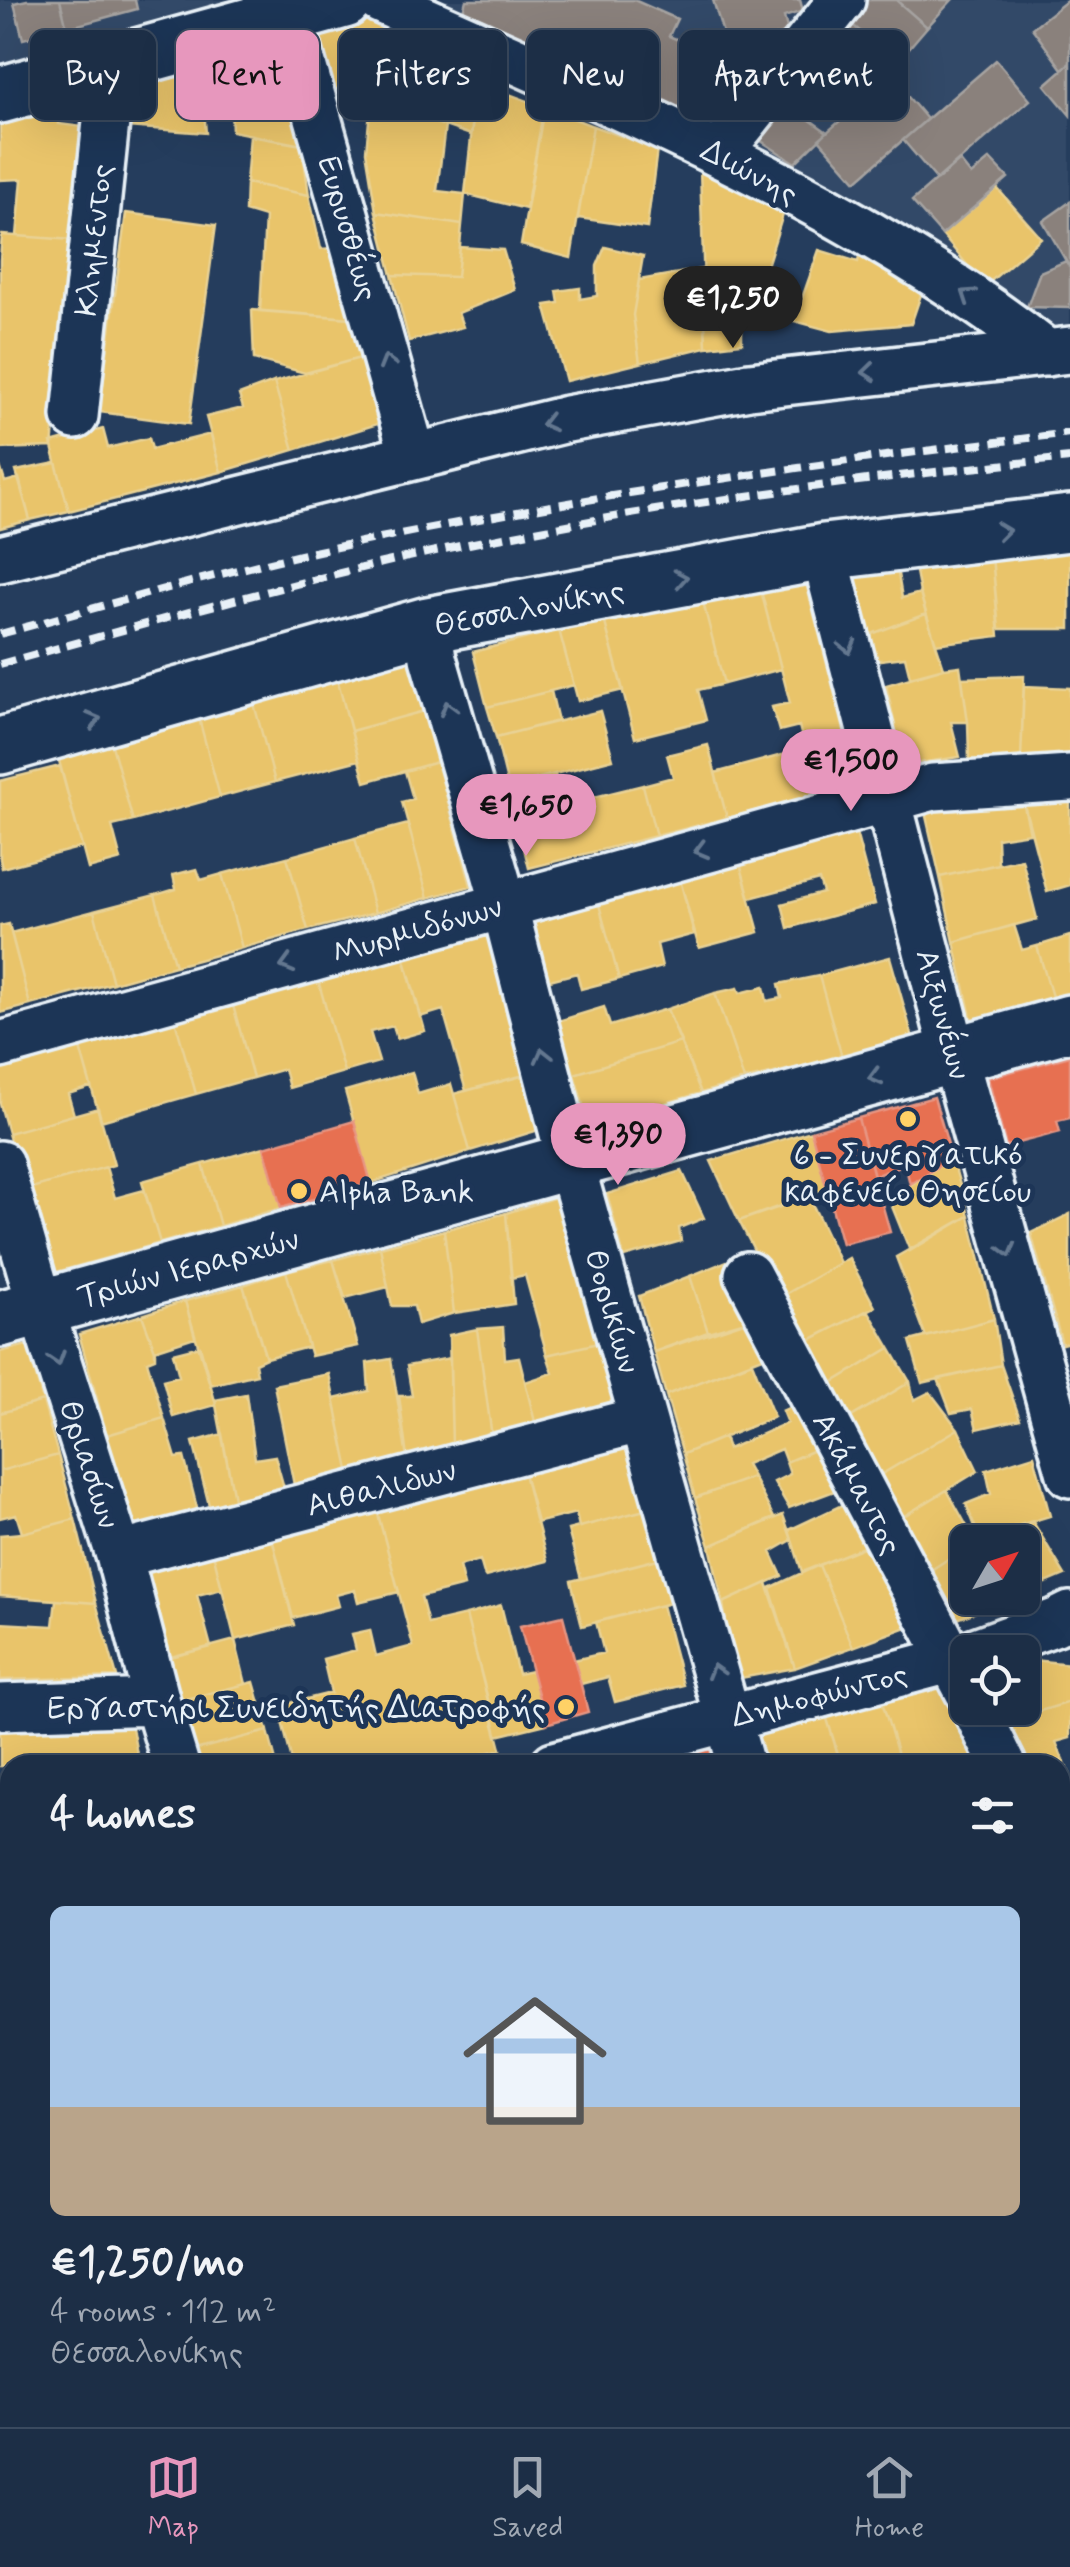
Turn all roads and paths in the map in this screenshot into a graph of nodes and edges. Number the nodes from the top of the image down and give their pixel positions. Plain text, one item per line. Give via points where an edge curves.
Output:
1 (344, 0) edge
2 (380, 0) edge
3 (842, 0) edge
4 (287, 8) edge
5 (156, 51) edge
6 (30, 87) edge
7 (0, 95) edge
8 (106, 120) edge
9 (720, 153) junction
10 (1058, 352) edge
11 (74, 416) dead end
12 (414, 456) junction
13 (1070, 524) edge
14 (824, 552) junction
15 (0, 559) edge
16 (428, 625) junction
17 (0, 746) edge
18 (1070, 778) edge
19 (886, 800) junction
20 (504, 904) junction
21 (1070, 1024) edge
22 (0, 1045) edge
23 (954, 1055) junction
24 (570, 1161) junction
25 (0, 1164) edge
26 (748, 1275) dead end
27 (20, 1313) edge
28 (643, 1419) junction
29 (1070, 1474) edge
30 (119, 1554) junction
31 (1070, 1615) edge
32 (1028, 1635) edge
33 (950, 1638) edge
34 (950, 1668) edge
35 (156, 1702) junction
36 (0, 1708) edge
37 (728, 1717) junction
38 (983, 1725) edge
39 (173, 1755) edge
40 (590, 1755) edge
41 (738, 1755) edge
42 (998, 1755) edge

1 - 4 street
2 - 9 street, Διώνης
3 - 9 street
4 - 5 street
12 -> 4 street, Ευρυσθέως
6 - 7 street
8 - 11 street, Κλημεντος
10 -> 9 street, Διώνης via 925,266
10 -> 12 street via 748,386
12 - 15 street
14 -> 13 street, Θεσσαλονίκης
16 -> 14 street, Θεσσαλονίκης
14 -> 19 street, Αιξωνέων
17 -> 16 street, Θεσσαλονίκης
20 -> 16 street, Θορικίων
18 - 19 street, Μυρμιδόνων via 933,787
19 -> 20 street, Μυρμιδόνων
19 - 23 street, Αιξωνέων
20 -> 22 street, Μυρμιδόνων
24 -> 20 street, Θορικίων
21 - 23 street, Τριών Ιεραρχών
23 -> 24 street, Τριών Ιεραρχών
23 -> 29 street, Αιξωνέων
24 - 27 street, Τριών Ιεραρχών
24 - 28 street, Θορικίων
25 - 27 street, Θριασίων
26 - 33 street, Ακάμαντος
27 -> 30 street, Θριασίων
28 - 30 street, Αιθαλιδων
37 -> 28 street, Θορικίων
30 - 35 street, Θριασίων
31 - 32 street, Δημοφώντος
34 - 37 street, Δημοφώντος
35 - 36 street
35 - 39 street, Θριασίων
37 - 40 street, Δημοφώντος
37 - 41 street, Θορικίων
38 - 42 street

